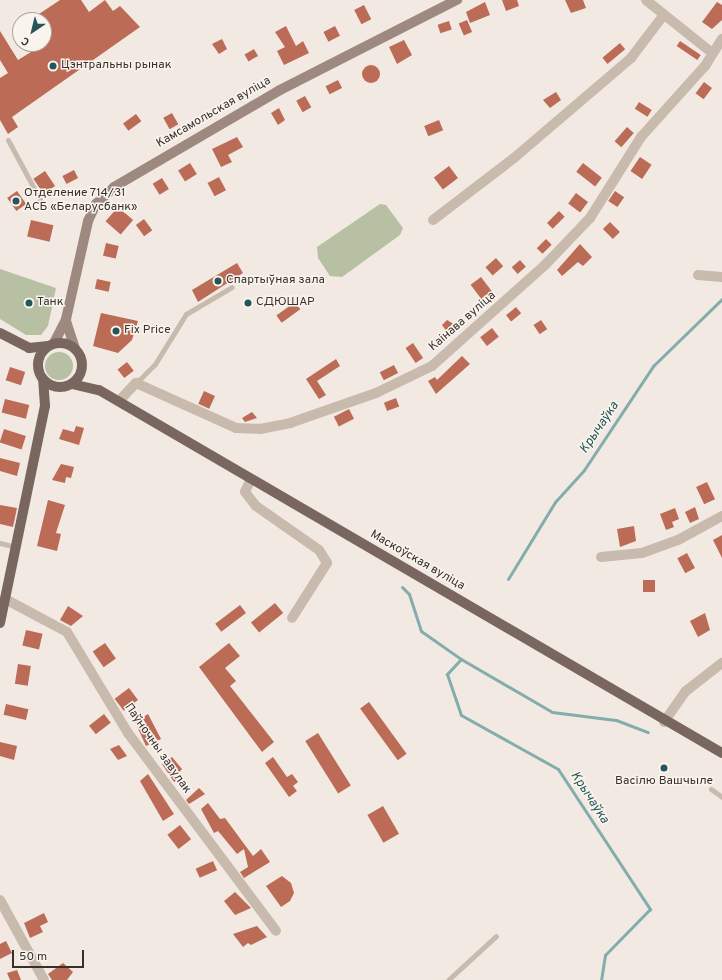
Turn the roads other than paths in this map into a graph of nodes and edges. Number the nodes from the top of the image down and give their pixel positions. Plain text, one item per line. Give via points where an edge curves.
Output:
1 (457, 0) edge
2 (646, 0) edge
3 (662, 16) junction
4 (722, 39) edge
5 (711, 52) junction
6 (8, 140) dead end
7 (43, 205) dead end
8 (433, 220) dead end
9 (698, 275) dead end
10 (722, 277) edge
11 (232, 288) dead end
12 (66, 319) junction
13 (0, 333) edge
14 (18, 343) junction
15 (51, 345) junction
16 (75, 349) junction
17 (82, 363) junction
18 (38, 370) junction
19 (43, 380) junction
20 (136, 383) junction
21 (68, 385) junction
22 (99, 390) junction
23 (119, 401) junction
24 (45, 406) junction
25 (251, 479) junction
26 (722, 516) edge
27 (0, 543) edge
28 (17, 547) junction
29 (601, 557) dead end
30 (5, 599) junction
31 (292, 618) dead end
32 (0, 623) edge
33 (722, 663) edge
34 (664, 722) junction
35 (722, 753) edge
36 (711, 789) dead end
37 (722, 797) edge
38 (0, 900) edge
39 (276, 932) dead end
40 (496, 936) dead end
41 (44, 980) edge
42 (448, 980) edge

1 - 12 main road, Камсамольская вуліца via 280,90 114,187 96,204 88,221
2 - 3 street
3 - 5 street
3 - 8 street via 631,58 514,158
4 - 5 street, Каінава вуліца
5 - 20 street, Каінава вуліца via 705,66 642,137 590,218 545,265 432,366 376,393 290,423 260,429 236,428
6 - 7 lane
9 - 10 street
11 - 20 lane via 186,314 155,364
12 - 15 main road, Камсамольская вуліца
12 - 16 main road, Камсамольская вуліца
13 - 14 main road
14 - 15 main road via 29,348
14 - 18 main road
15 - 16 main road
15 - 18 main road via 38,361
16 - 17 main road
17 - 21 main road via 81,371
17 - 22 main road, Маскоўская вуліца
18 - 19 main road
19 - 21 main road via 50,385
19 - 24 main road
20 - 23 street
21 - 22 main road, Маскоўская вуліца
21 - 24 main road
22 - 23 main road, Маскоўская вуліца
23 - 25 main road, Маскоўская вуліца
24 - 28 main road
25 - 31 street via 245,492 256,506 319,550 327,563
25 - 34 main road, Маскоўская вуліца
26 - 29 street via 678,540 642,553
27 - 28 lane
28 - 30 main road
30 - 32 main road
30 - 39 street, Паўночны завулак via 67,632 128,733
33 - 34 street via 686,691
34 - 35 main road, Маскоўская вуліца
36 - 37 lane
38 - 41 street
40 - 42 lane

